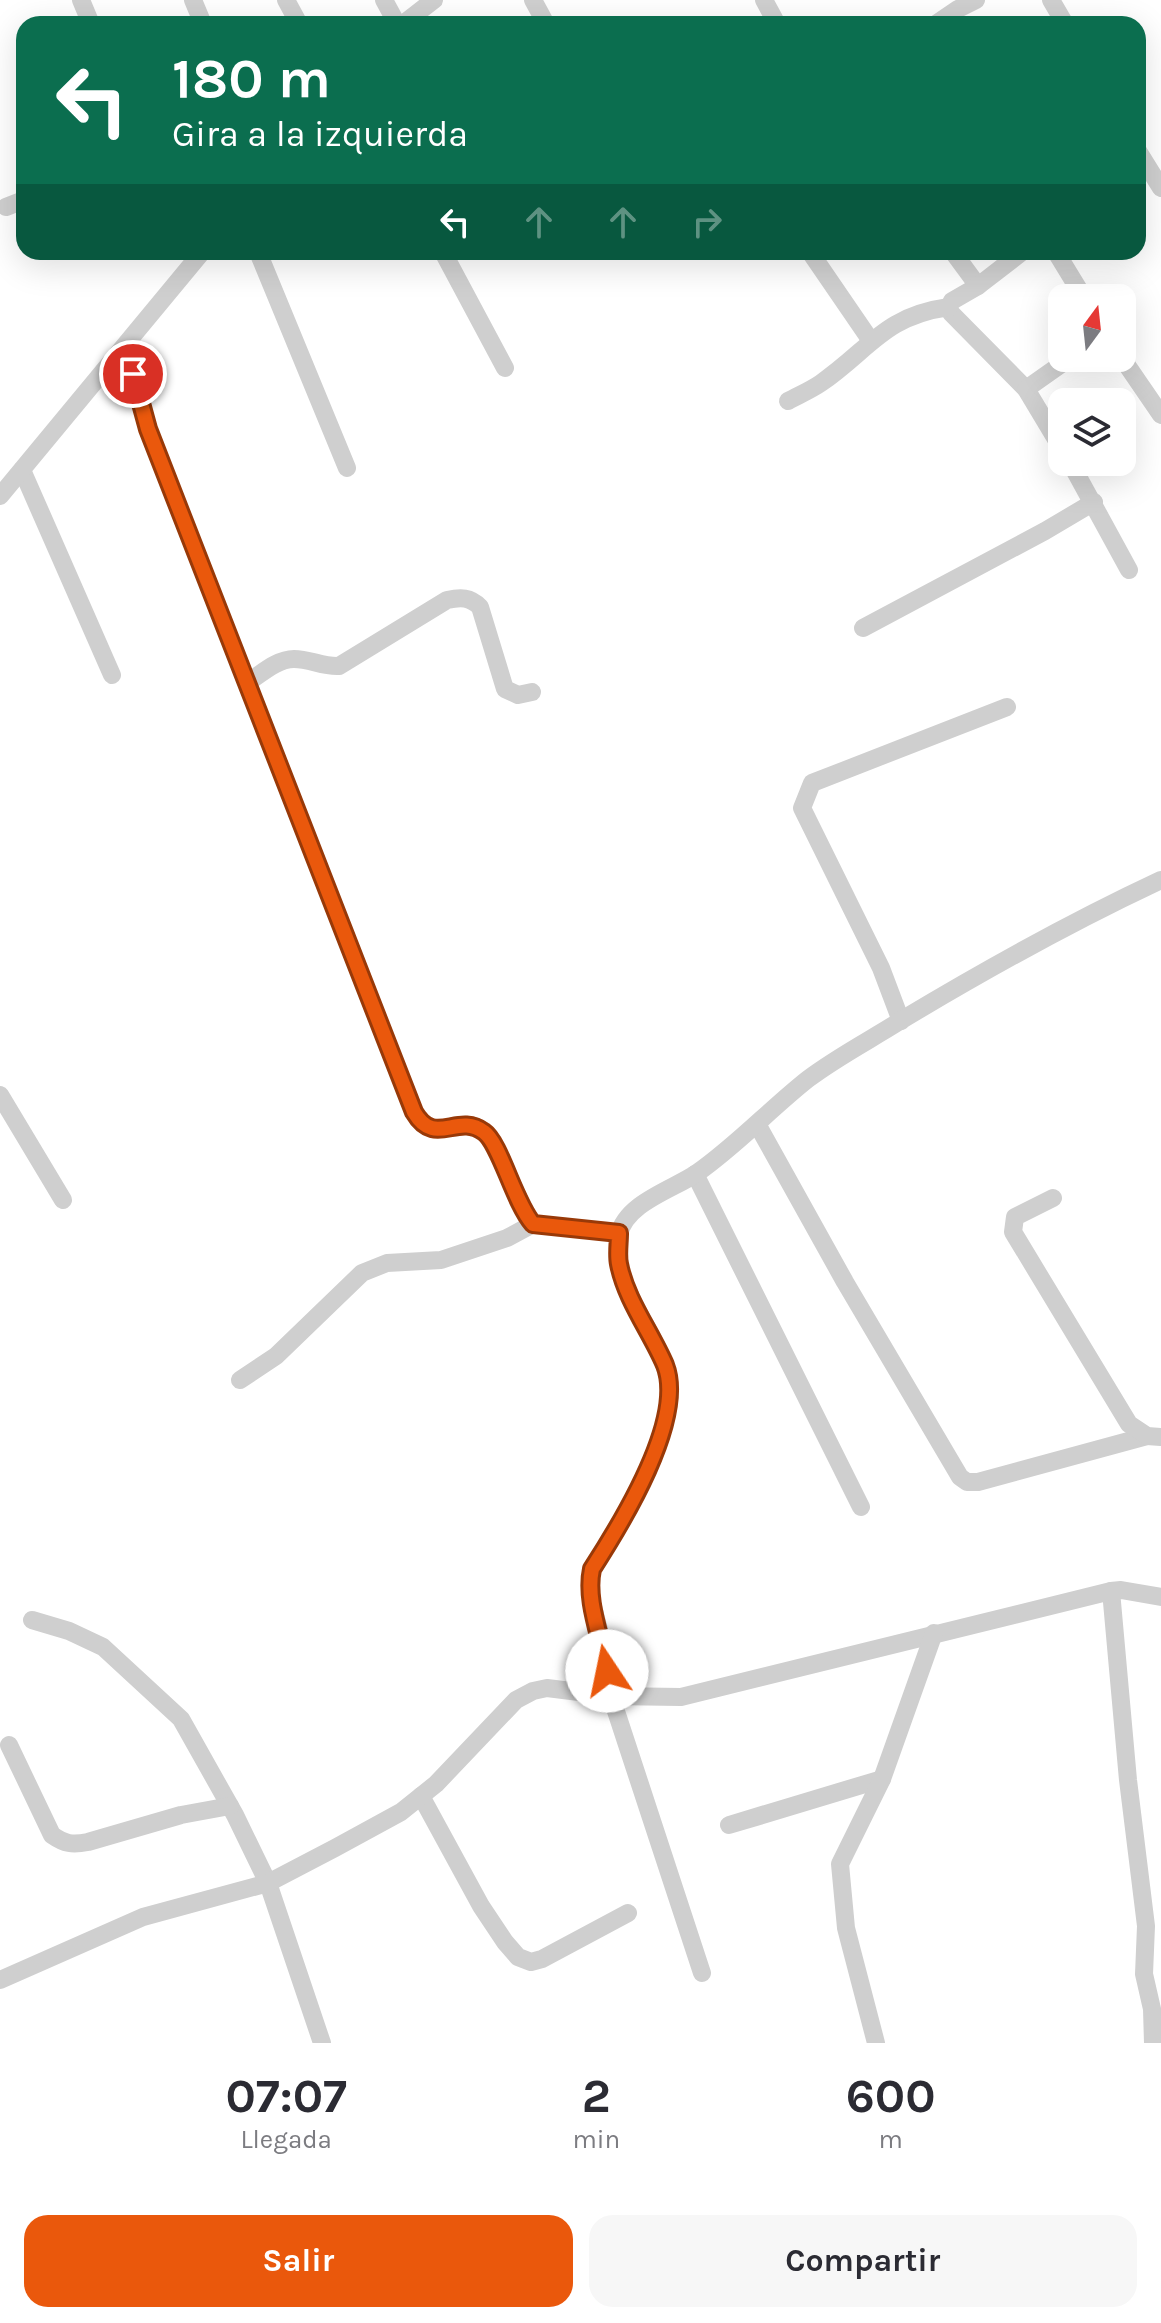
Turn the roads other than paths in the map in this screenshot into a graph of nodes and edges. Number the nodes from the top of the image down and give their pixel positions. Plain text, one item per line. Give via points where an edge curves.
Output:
1 (434, 0) edge
2 (976, 0) edge
3 (411, 16) edge
4 (948, 16) edge
5 (1149, 169) edge
6 (1161, 188) edge
7 (189, 260) edge
8 (261, 260) edge
9 (447, 260) edge
10 (815, 260) edge
11 (959, 260) edge
12 (1012, 260) edge
13 (1061, 260) edge
14 (1075, 284) edge
15 (978, 286) junction
16 (949, 307) junction
17 (871, 341) junction
18 (125, 346) junction
19 (505, 368) dead end
20 (1050, 372) edge
21 (1132, 372) edge
22 (1026, 389) junction
23 (788, 401) dead end
24 (1161, 415) edge
25 (1048, 426) edge
26 (347, 468) dead end
27 (22, 470) junction
28 (1078, 476) edge
29 (0, 496) edge
30 (1094, 502) junction
31 (1129, 570) dead end
32 (863, 628) dead end
33 (112, 675) dead end
34 (247, 683) junction
35 (532, 692) dead end
36 (1007, 707) dead end
37 (1161, 880) edge
38 (901, 1021) junction
39 (0, 1095) edge
40 (757, 1124) junction
41 (695, 1174) junction
42 (1053, 1198) dead end
43 (63, 1200) dead end
44 (533, 1224) junction
45 (619, 1233) junction
46 (240, 1380) dead end
47 (1154, 1436) edge
48 (861, 1507) dead end
49 (1111, 1591) junction
50 (1161, 1597) edge
51 (32, 1620) dead end
52 (934, 1633) junction
53 (611, 1696) junction
54 (9, 1745) dead end
55 (882, 1779) junction
56 (421, 1796) junction
57 (230, 1806) junction
58 (729, 1825) dead end
59 (268, 1883) junction
60 (628, 1913) dead end
61 (702, 1973) dead end
62 (0, 1980) edge
63 (322, 2043) edge
64 (876, 2043) edge
65 (1153, 2043) edge

1 - 3 street
2 - 4 street
5 - 6 street
7 - 18 street
8 - 26 street
9 - 19 street
10 - 17 street
11 - 15 street
12 - 15 street
13 - 14 street
15 - 16 street
16 - 17 street via 906,317
16 - 22 street
17 - 23 street via 820,384
18 - 27 street
18 - 34 street via 148,429
20 - 22 street
21 - 24 street
22 - 25 street
27 - 29 street
27 - 33 street
28 - 30 street
30 - 31 street
30 - 32 street
34 - 35 street via 293,659 339,666 459,597 480,607 505,689 518,695
34 - 44 street via 414,1112 431,1130 468,1125 491,1136
36 - 38 street via 812,783 805,797 802,808 881,968
37 - 38 street via 1056,932
38 - 40 street via 808,1079
39 - 43 street
40 - 41 street
40 - 47 street via 960,1477 978,1482
41 - 45 street via 648,1200 625,1220
41 - 48 street
42 - 47 street via 1015,1217 1013,1232 1129,1424
44 - 45 street
44 - 46 street via 441,1260 387,1263 362,1273 276,1356
45 - 53 street via 618,1262 625,1284 670,1386 644,1479 590,1579
49 - 50 street
49 - 52 street
49 - 65 street
51 - 57 street via 103,1647 139,1678 181,1719
52 - 53 street via 681,1697
52 - 55 street
53 - 56 street via 533,1691 516,1700
53 - 61 street
54 - 57 street via 52,1835 72,1845
55 - 58 street
55 - 64 street via 840,1864 846,1928
56 - 59 street via 401,1812
56 - 60 street via 481,1906 518,1957 542,1959
57 - 59 street
59 - 62 street via 143,1917
59 - 63 street

